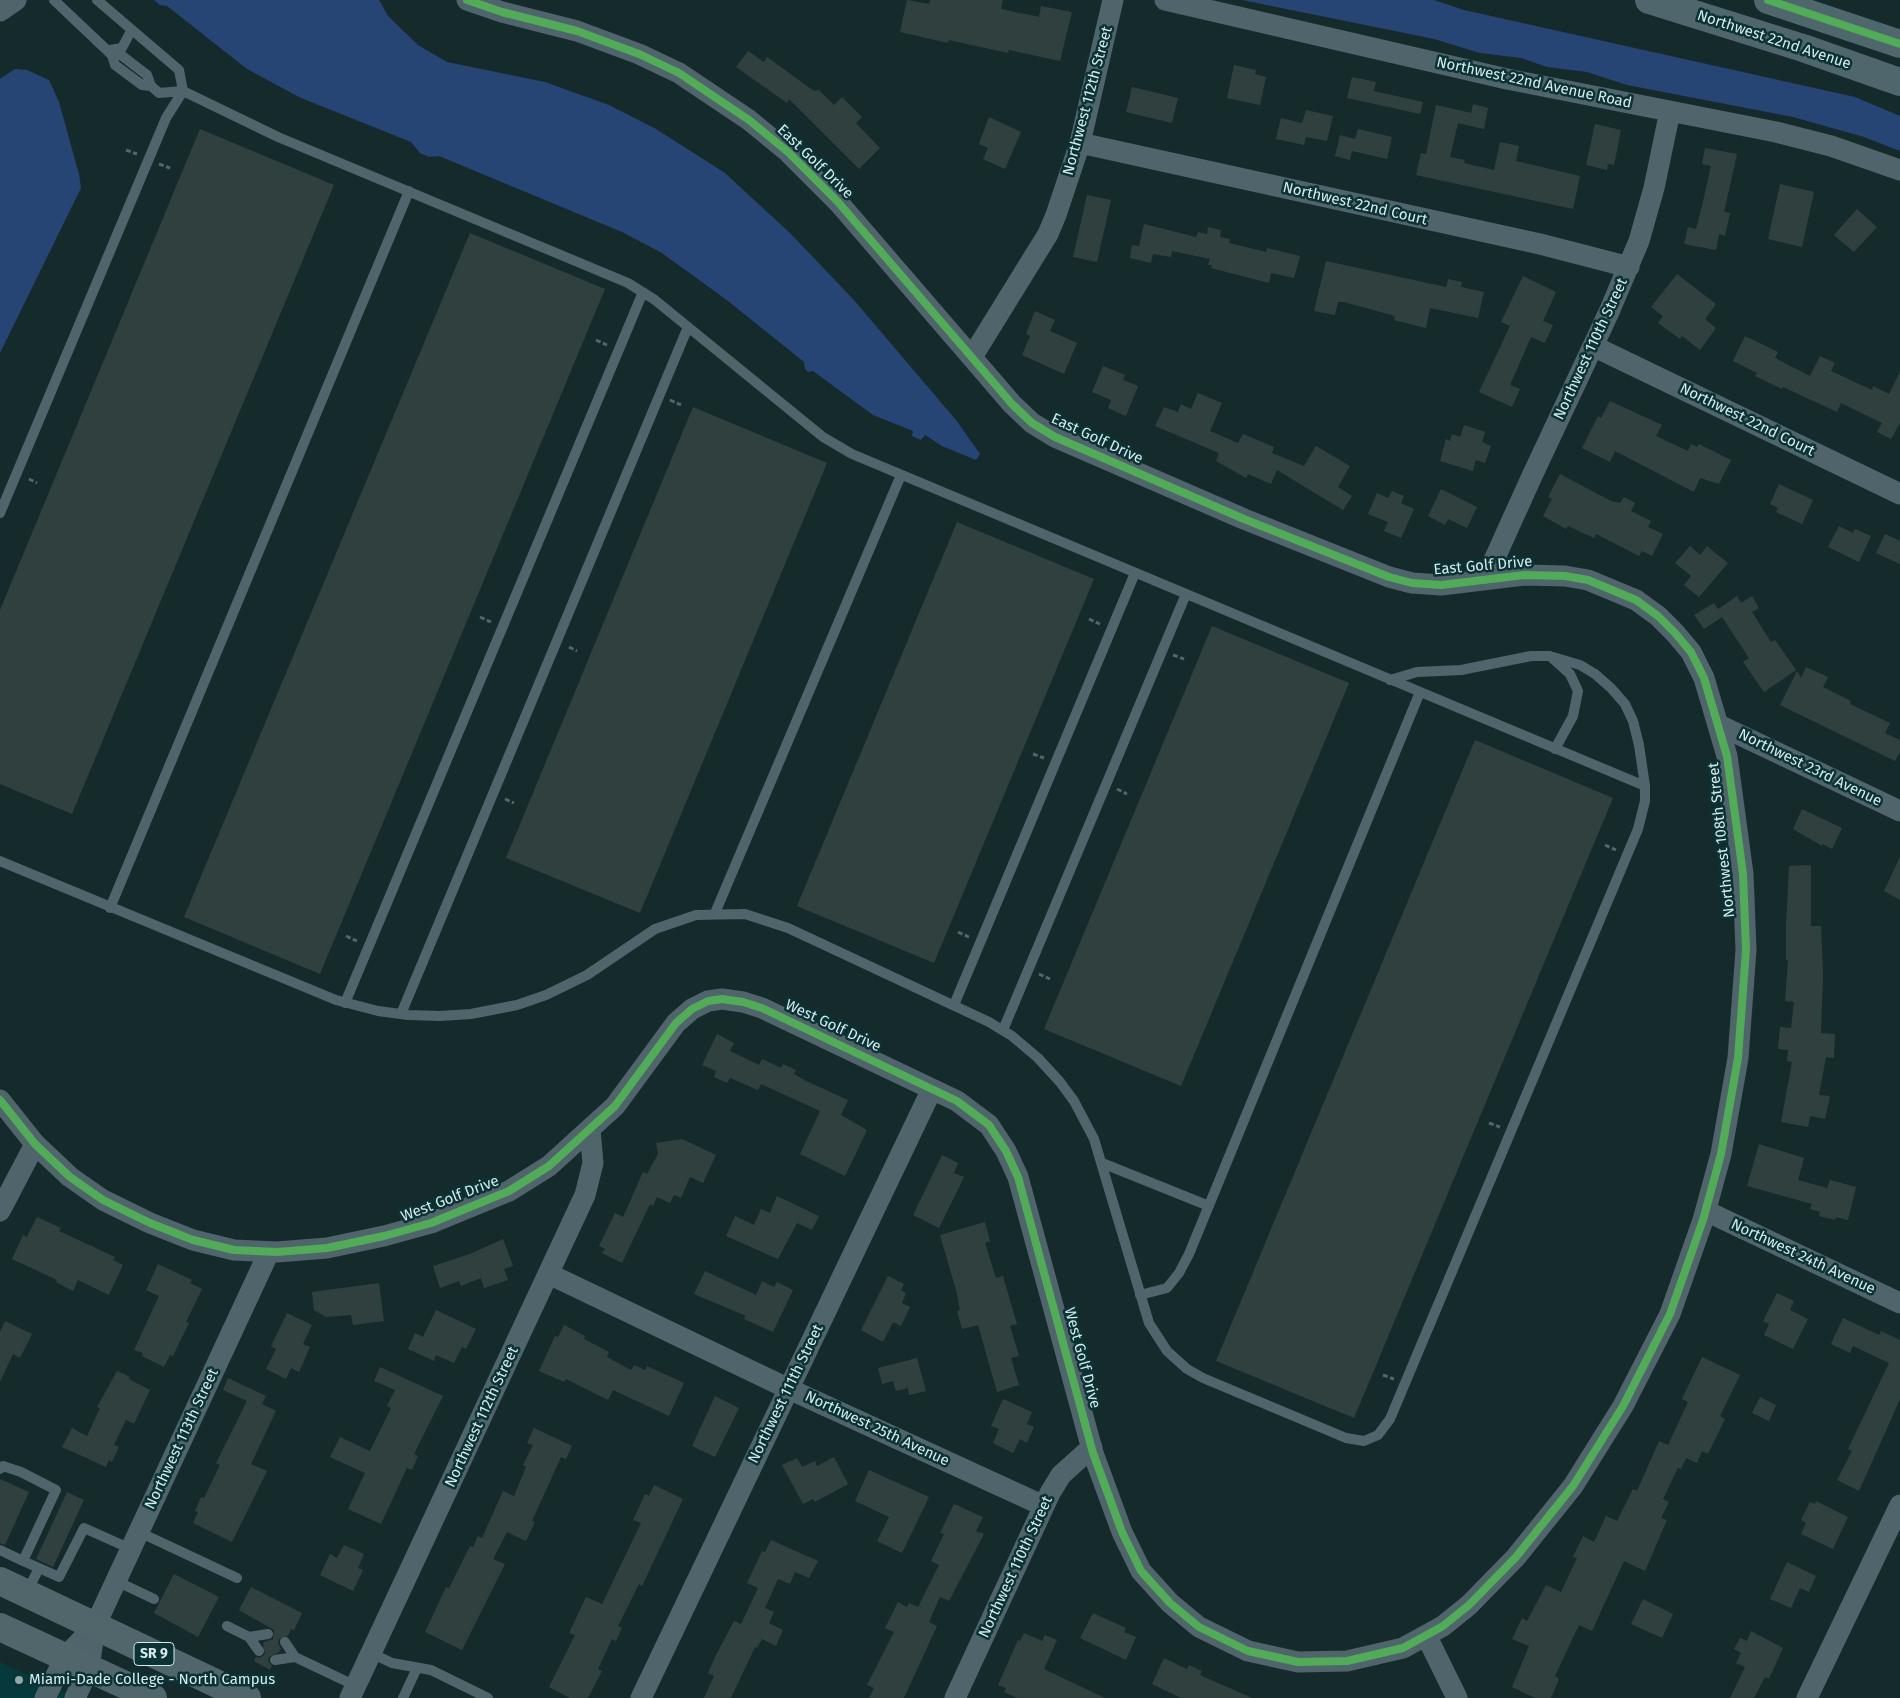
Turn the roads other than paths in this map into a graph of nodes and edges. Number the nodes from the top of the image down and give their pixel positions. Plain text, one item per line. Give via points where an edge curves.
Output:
1 (16, 0) edge
2 (54, 0) edge
3 (97, 0) edge
4 (467, 0) edge
5 (1113, 0) edge
6 (1166, 0) edge
7 (1649, 0) edge
8 (1768, 0) edge
9 (0, 11) edge
10 (132, 31) junction
11 (1900, 44) edge
12 (109, 52) junction
13 (1900, 82) edge
14 (183, 90) junction
15 (1670, 111) junction
16 (1080, 143) junction
17 (1900, 170) edge
18 (409, 191) junction
19 (1628, 267) junction
20 (643, 292) junction
21 (688, 327) junction
22 (1593, 346) junction
23 (972, 357) junction
24 (901, 476) junction
25 (1900, 494) edge
26 (0, 513) edge
27 (1135, 573) junction
28 (1489, 579) junction
29 (1186, 594) junction
30 (1550, 656) junction
31 (1390, 680) junction
32 (1420, 692) junction
33 (1719, 725) junction
34 (1555, 748) junction
35 (1645, 786) junction
36 (1900, 811) edge
37 (0, 861) edge
38 (110, 908) junction
39 (715, 913) junction
40 (345, 1003) junction
41 (954, 1005) junction
42 (401, 1014) junction
43 (1003, 1030) junction
44 (932, 1089) junction
45 (0, 1100) edge
46 (590, 1130) junction
47 (35, 1144) junction
48 (1102, 1163) junction
49 (1209, 1206) junction
50 (0, 1211) edge
51 (1706, 1212) junction
52 (270, 1252) junction
53 (548, 1274) junction
54 (1140, 1295) junction
55 (1900, 1304) edge
56 (789, 1389) junction
57 (1092, 1447) junction
58 (0, 1469) edge
59 (1900, 1505) edge
60 (1044, 1506) junction
61 (135, 1540) junction
62 (0, 1550) edge
63 (23, 1560) junction
64 (39, 1568) junction
65 (237, 1578) dead end
66 (0, 1581) edge
67 (116, 1581) junction
68 (27, 1594) junction
69 (154, 1599) dead end
70 (95, 1626) junction
71 (227, 1626) dead end
72 (0, 1627) edge
73 (268, 1634) dead end
74 (249, 1637) junction
75 (1427, 1637) junction
76 (285, 1642) dead end
77 (259, 1651) dead end
78 (371, 1653) junction
79 (64, 1657) junction
80 (295, 1657) junction
81 (276, 1660) dead end
82 (89, 1668) junction
83 (417, 1668) junction
84 (353, 1692) edge
85 (45, 1698) edge
86 (75, 1698) edge
87 (153, 1698) edge
88 (247, 1698) edge
89 (403, 1698) edge
90 (488, 1698) edge
91 (640, 1698) edge
92 (955, 1698) edge
93 (1457, 1698) edge
94 (1807, 1698) edge

1 - 9 street
2 - 12 lane
3 - 10 lane
4 - 23 street, East Golf Drive via 577,31 639,54 679,73 741,114 788,152 838,202
5 - 16 street, Northwest 112th Street
6 - 15 street, Northwest 22nd Avenue Road via 1506,79
7 - 13 main road, Northwest 22nd Avenue
8 - 11 main road
10 - 12 lane via 122,48
10 - 14 lane via 179,70
12 - 14 lane via 115,65 142,85 152,86 159,92
14 - 18 lane via 278,137
14 - 26 lane via 166,118
15 - 17 street, Northwest 22nd Avenue Road via 1830,146
15 - 19 street, Northwest 110th Street via 1647,215
16 - 19 street, Northwest 22nd Court via 1540,244
16 - 23 street, Northwest 112th Street via 1048,234
18 - 20 lane
18 - 38 lane
19 - 22 street, Northwest 110th Street
20 - 21 lane
20 - 40 lane
21 - 24 lane via 823,437
21 - 42 lane
22 - 25 street, Northwest 22nd Court
22 - 28 street, Northwest 110th Street via 1494,560
23 - 28 street, East Golf Drive via 1022,414 1055,437 1209,505 1402,581 1441,586
24 - 27 lane
24 - 39 lane
27 - 29 lane
27 - 41 lane
28 - 33 street, East Golf Drive via 1537,575 1577,578 1607,586 1640,603 1666,624 1691,652 1709,689
29 - 31 lane
29 - 43 lane
30 - 31 lane via 1531,656 1461,670 1417,672
30 - 34 lane via 1570,674 1578,691 1573,716
30 - 35 lane via 1572,662 1595,674 1625,704 1639,745
31 - 32 lane
32 - 34 lane
32 - 49 lane
33 - 36 street, Northwest 23rd Avenue
33 - 51 street, Northwest 108th Street via 1730,771 1743,874 1745,966 1736,1073
34 - 35 lane
35 - 54 lane via 1642,815 1628,855 1390,1419 1378,1435 1364,1441 1346,1438 1187,1369 1171,1356 1156,1336
37 - 38 lane
38 - 40 lane
39 - 41 lane via 745,914 788,928
39 - 42 lane via 689,916 661,926 573,982 524,1002 471,1014
40 - 42 lane
41 - 43 lane
43 - 48 lane via 1060,1082 1084,1119
44 - 46 street, West Golf Drive via 762,1008 731,999 715,999 692,1009 676,1023 631,1087
44 - 56 street, Northwest 111th Street
44 - 57 street, West Golf Drive via 979,1115 998,1137 1012,1163
45 - 47 street, West Golf Drive
46 - 52 street, West Golf Drive via 549,1166 522,1183 494,1199 446,1218 353,1244
46 - 53 street, Northwest 112th Street via 591,1180
47 - 50 street
47 - 52 street, West Golf Drive via 92,1194 150,1223 216,1246
48 - 49 lane
48 - 54 lane
49 - 54 lane via 1175,1279 1165,1289
51 - 55 street, Northwest 24th Avenue
51 - 75 street, Northwest 108th Street via 1670,1314 1639,1378 1597,1450 1554,1512 1502,1572 1453,1619
52 - 61 street, Northwest 113th Street
53 - 56 street, Northwest 25th Avenue
53 - 78 street, Northwest 112th Street
56 - 60 street, Northwest 25th Avenue
56 - 91 street, Northwest 111th Street
57 - 60 street, Northwest 110th Street via 1061,1475
57 - 75 street, West Golf Drive via 1122,1532 1141,1570 1170,1603 1199,1627 1248,1651 1316,1664 1367,1658
58 - 63 lane via 3,1466 12,1469 56,1490
59 - 94 street
60 - 92 street, Northwest 110th Street
61 - 64 lane via 84,1528 60,1577
61 - 65 lane
61 - 67 street, Northwest 113th Street
62 - 63 lane
63 - 64 lane
64 - 68 lane
66 - 68 main road, SR 9
67 - 69 lane
67 - 70 street, Northwest 113th Street
68 - 70 main road, SR 9
70 - 79 street, Northwest 113th Street
70 - 82 street, Northwest 113th Street
70 - 88 main road, SR 9
71 - 74 lane
72 - 79 main road, SR 9
73 - 74 lane
74 - 77 lane
75 - 93 street
76 - 80 lane
78 - 83 lane via 392,1663
78 - 84 street, Northwest 112th Street
79 - 82 main road, SR 9
79 - 85 street, Northwest 113th Street
80 - 81 lane
80 - 84 lane
82 - 86 street, Northwest 113th Street
82 - 87 main road, SR 9
83 - 89 lane
83 - 90 lane via 431,1670

